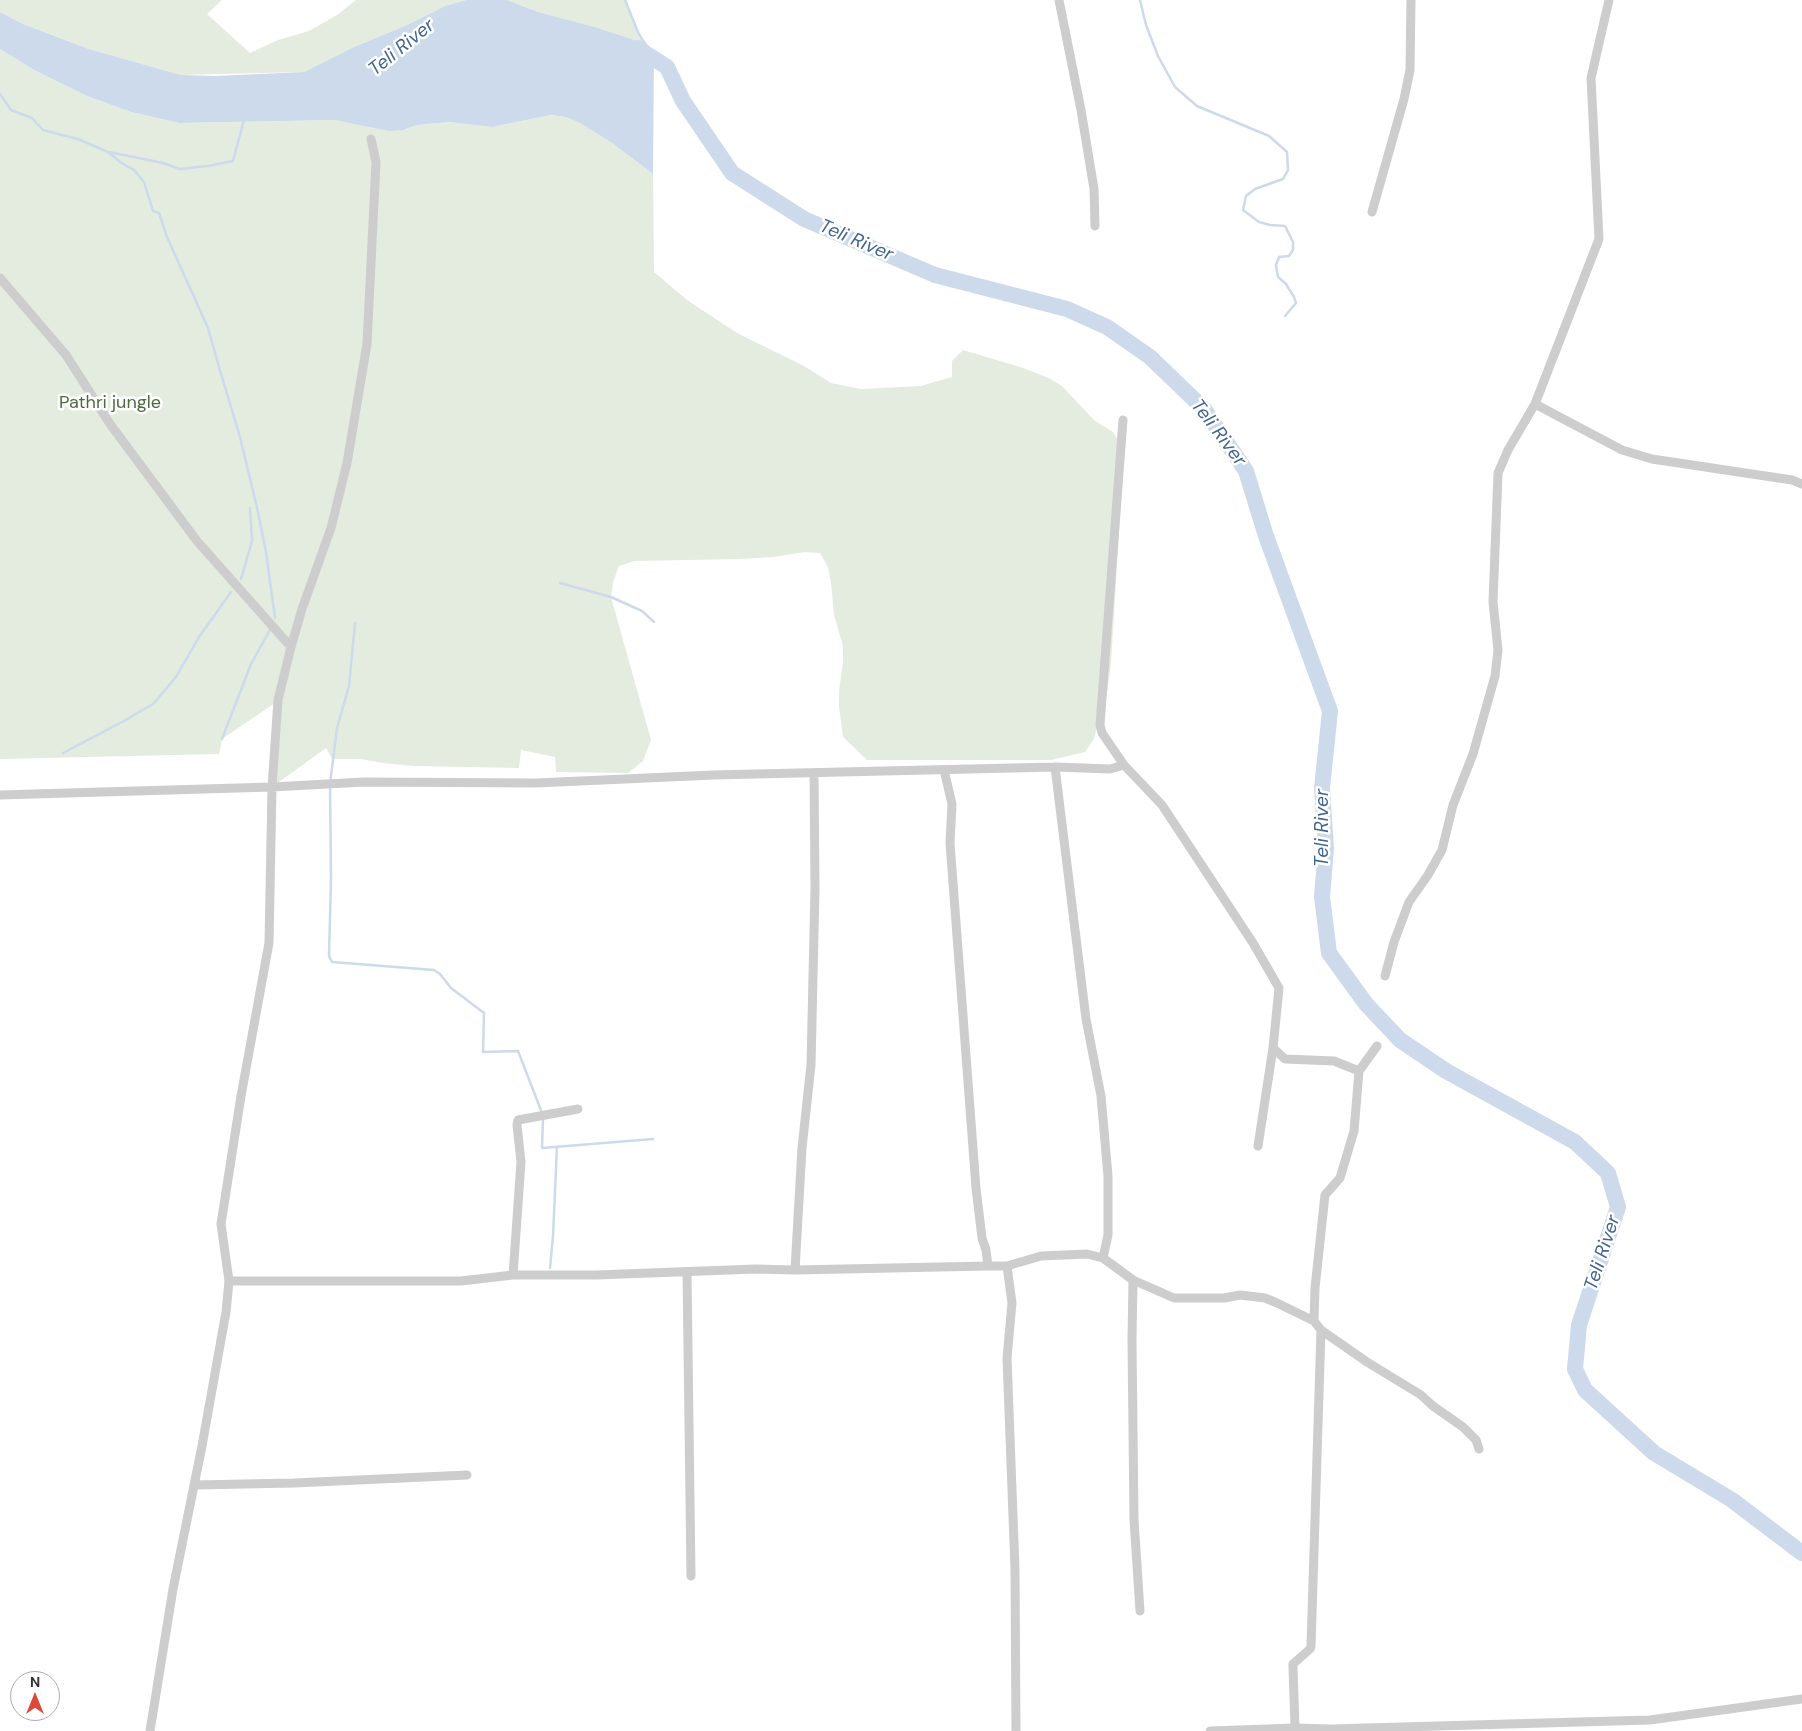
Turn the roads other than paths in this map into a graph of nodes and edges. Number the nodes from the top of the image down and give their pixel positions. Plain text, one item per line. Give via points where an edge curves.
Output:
1 (1058, 0) edge
2 (1411, 0) edge
3 (1609, 0) edge
4 (371, 138) dead end
5 (1372, 212) dead end
6 (1094, 226) dead end
7 (0, 278) edge
8 (1535, 404) junction
9 (1122, 420) dead end
10 (1802, 484) edge
11 (291, 647) junction
12 (1124, 765) junction
13 (1056, 767) junction
14 (944, 770) junction
15 (814, 773) junction
16 (272, 787) junction
17 (0, 795) edge
18 (1385, 976) dead end
19 (1377, 1046) dead end
20 (1273, 1048) junction
21 (1359, 1071) junction
22 (578, 1109) dead end
23 (1258, 1146) dead end
24 (1103, 1258) junction
25 (988, 1266) junction
26 (1006, 1266) junction
27 (795, 1270) junction
28 (687, 1272) junction
29 (513, 1275) junction
30 (1133, 1280) junction
31 (229, 1281) junction
32 (1314, 1321) junction
33 (1321, 1330) junction
34 (1479, 1448) dead end
35 (467, 1475) dead end
36 (194, 1485) junction
37 (691, 1576) dead end
38 (1140, 1611) dead end
39 (1802, 1699) edge
40 (1295, 1728) junction
41 (1331, 1730) edge
42 (150, 1731) edge
43 (1016, 1731) edge
44 (1210, 1731) edge

1 - 6 street via 1094,189
2 - 5 street via 1410,70
3 - 8 street via 1591,78 1599,239
4 - 11 street via 376,162 371,276 367,344 359,396 331,528
7 - 11 street via 66,355 110,424 197,542
8 - 10 street via 1622,450 1652,459
8 - 18 street via 1498,473 1494,602 1498,650 1496,676 1473,754 1453,805 1442,850 1409,902
9 - 12 street via 1100,725
11 - 16 street via 278,700
12 - 13 street via 1110,769
12 - 20 street via 1162,805 1279,988
13 - 14 street
13 - 24 street via 1086,1019 1101,1096 1108,1176 1108,1235
14 - 15 street
14 - 25 street via 952,804 950,843 976,1188
15 - 16 street via 536,784 364,782
15 - 27 street via 811,1055
16 - 17 street
16 - 31 street via 269,943 221,1224
19 - 21 street
20 - 21 street via 1285,1059 1334,1062
20 - 23 street
21 - 32 street via 1354,1131 1340,1178 1325,1195 1323,1204
22 - 29 street via 518,1120 521,1162
24 - 26 street via 1088,1254 1041,1256
24 - 30 street
25 - 26 street
25 - 27 street
26 - 43 street via 1012,1303 1008,1358
27 - 28 street
28 - 29 street
28 - 37 street
29 - 31 street via 460,1281
30 - 32 street via 1174,1298 1240,1295 1265,1298
30 - 38 street via 1134,1520
31 - 36 street
32 - 33 street
33 - 34 street via 1422,1395 1463,1427
33 - 40 street via 1311,1646 1293,1667
35 - 36 street
36 - 42 street
39 - 41 street via 1650,1720
40 - 41 street
40 - 44 street

